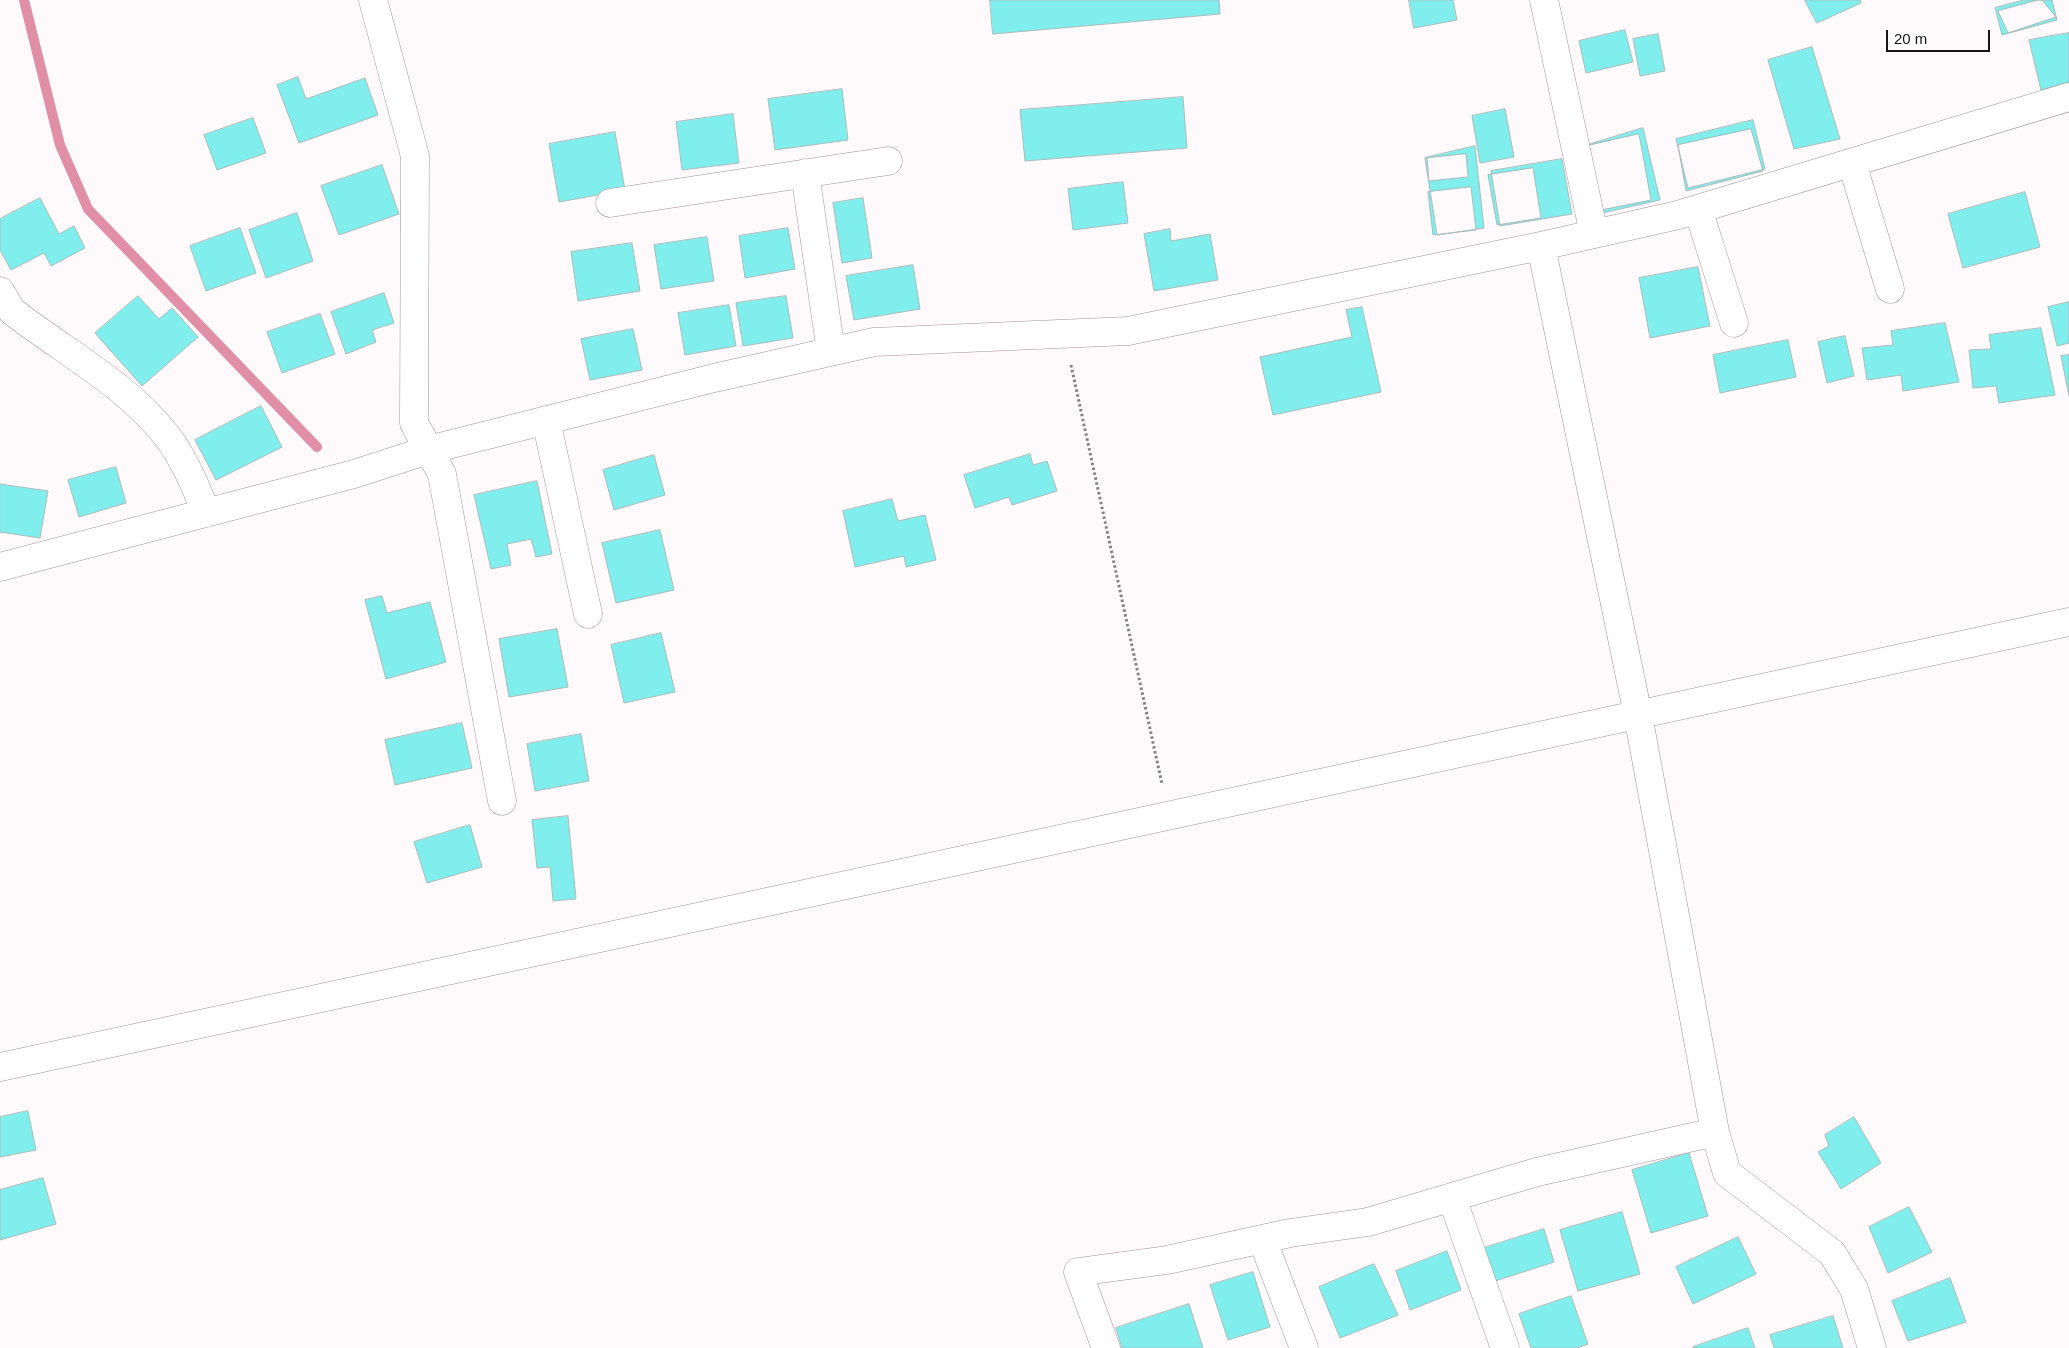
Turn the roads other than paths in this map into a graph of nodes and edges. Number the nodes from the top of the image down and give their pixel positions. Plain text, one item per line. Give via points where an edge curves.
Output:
1 (373, 0) edge
2 (1544, 0) edge
3 (2069, 97) edge
4 (888, 161) dead end
5 (1852, 163) junction
6 (805, 173) junction
7 (610, 203) dead end
8 (1698, 209) junction
9 (1594, 234) junction
10 (1541, 246) junction
11 (1890, 289) dead end
12 (0, 291) edge
13 (1734, 323) dead end
14 (831, 352) junction
15 (546, 420) junction
16 (428, 450) junction
17 (206, 513) junction
18 (0, 568) edge
19 (588, 614) dead end
20 (2069, 622) edge
21 (1638, 715) junction
22 (502, 801) dead end
23 (0, 1067) edge
24 (1715, 1132) junction
25 (1452, 1198) junction
26 (1262, 1239) junction
27 (1106, 1348) edge
28 (1304, 1348) edge
29 (1504, 1348) edge
30 (1872, 1348) edge

1 - 16 street via 415,156 414,423
2 - 9 street
3 - 5 street
4 - 6 street
5 - 8 street
5 - 11 street
6 - 7 street
6 - 14 street
8 - 9 street
8 - 13 street
9 - 10 street
10 - 14 street via 1128,331 874,342
10 - 21 street
12 - 17 street via 12,310 128,395 166,435 194,479
14 - 15 street
15 - 16 street
15 - 19 street
16 - 17 street via 354,474
16 - 22 street via 442,474
17 - 18 street
20 - 21 street
21 - 23 street
21 - 24 street
24 - 25 street via 1537,1172
24 - 30 street via 1727,1173 1832,1253 1854,1288
25 - 26 street via 1368,1222
25 - 29 street
26 - 27 street via 1167,1260 1078,1272
26 - 28 street

